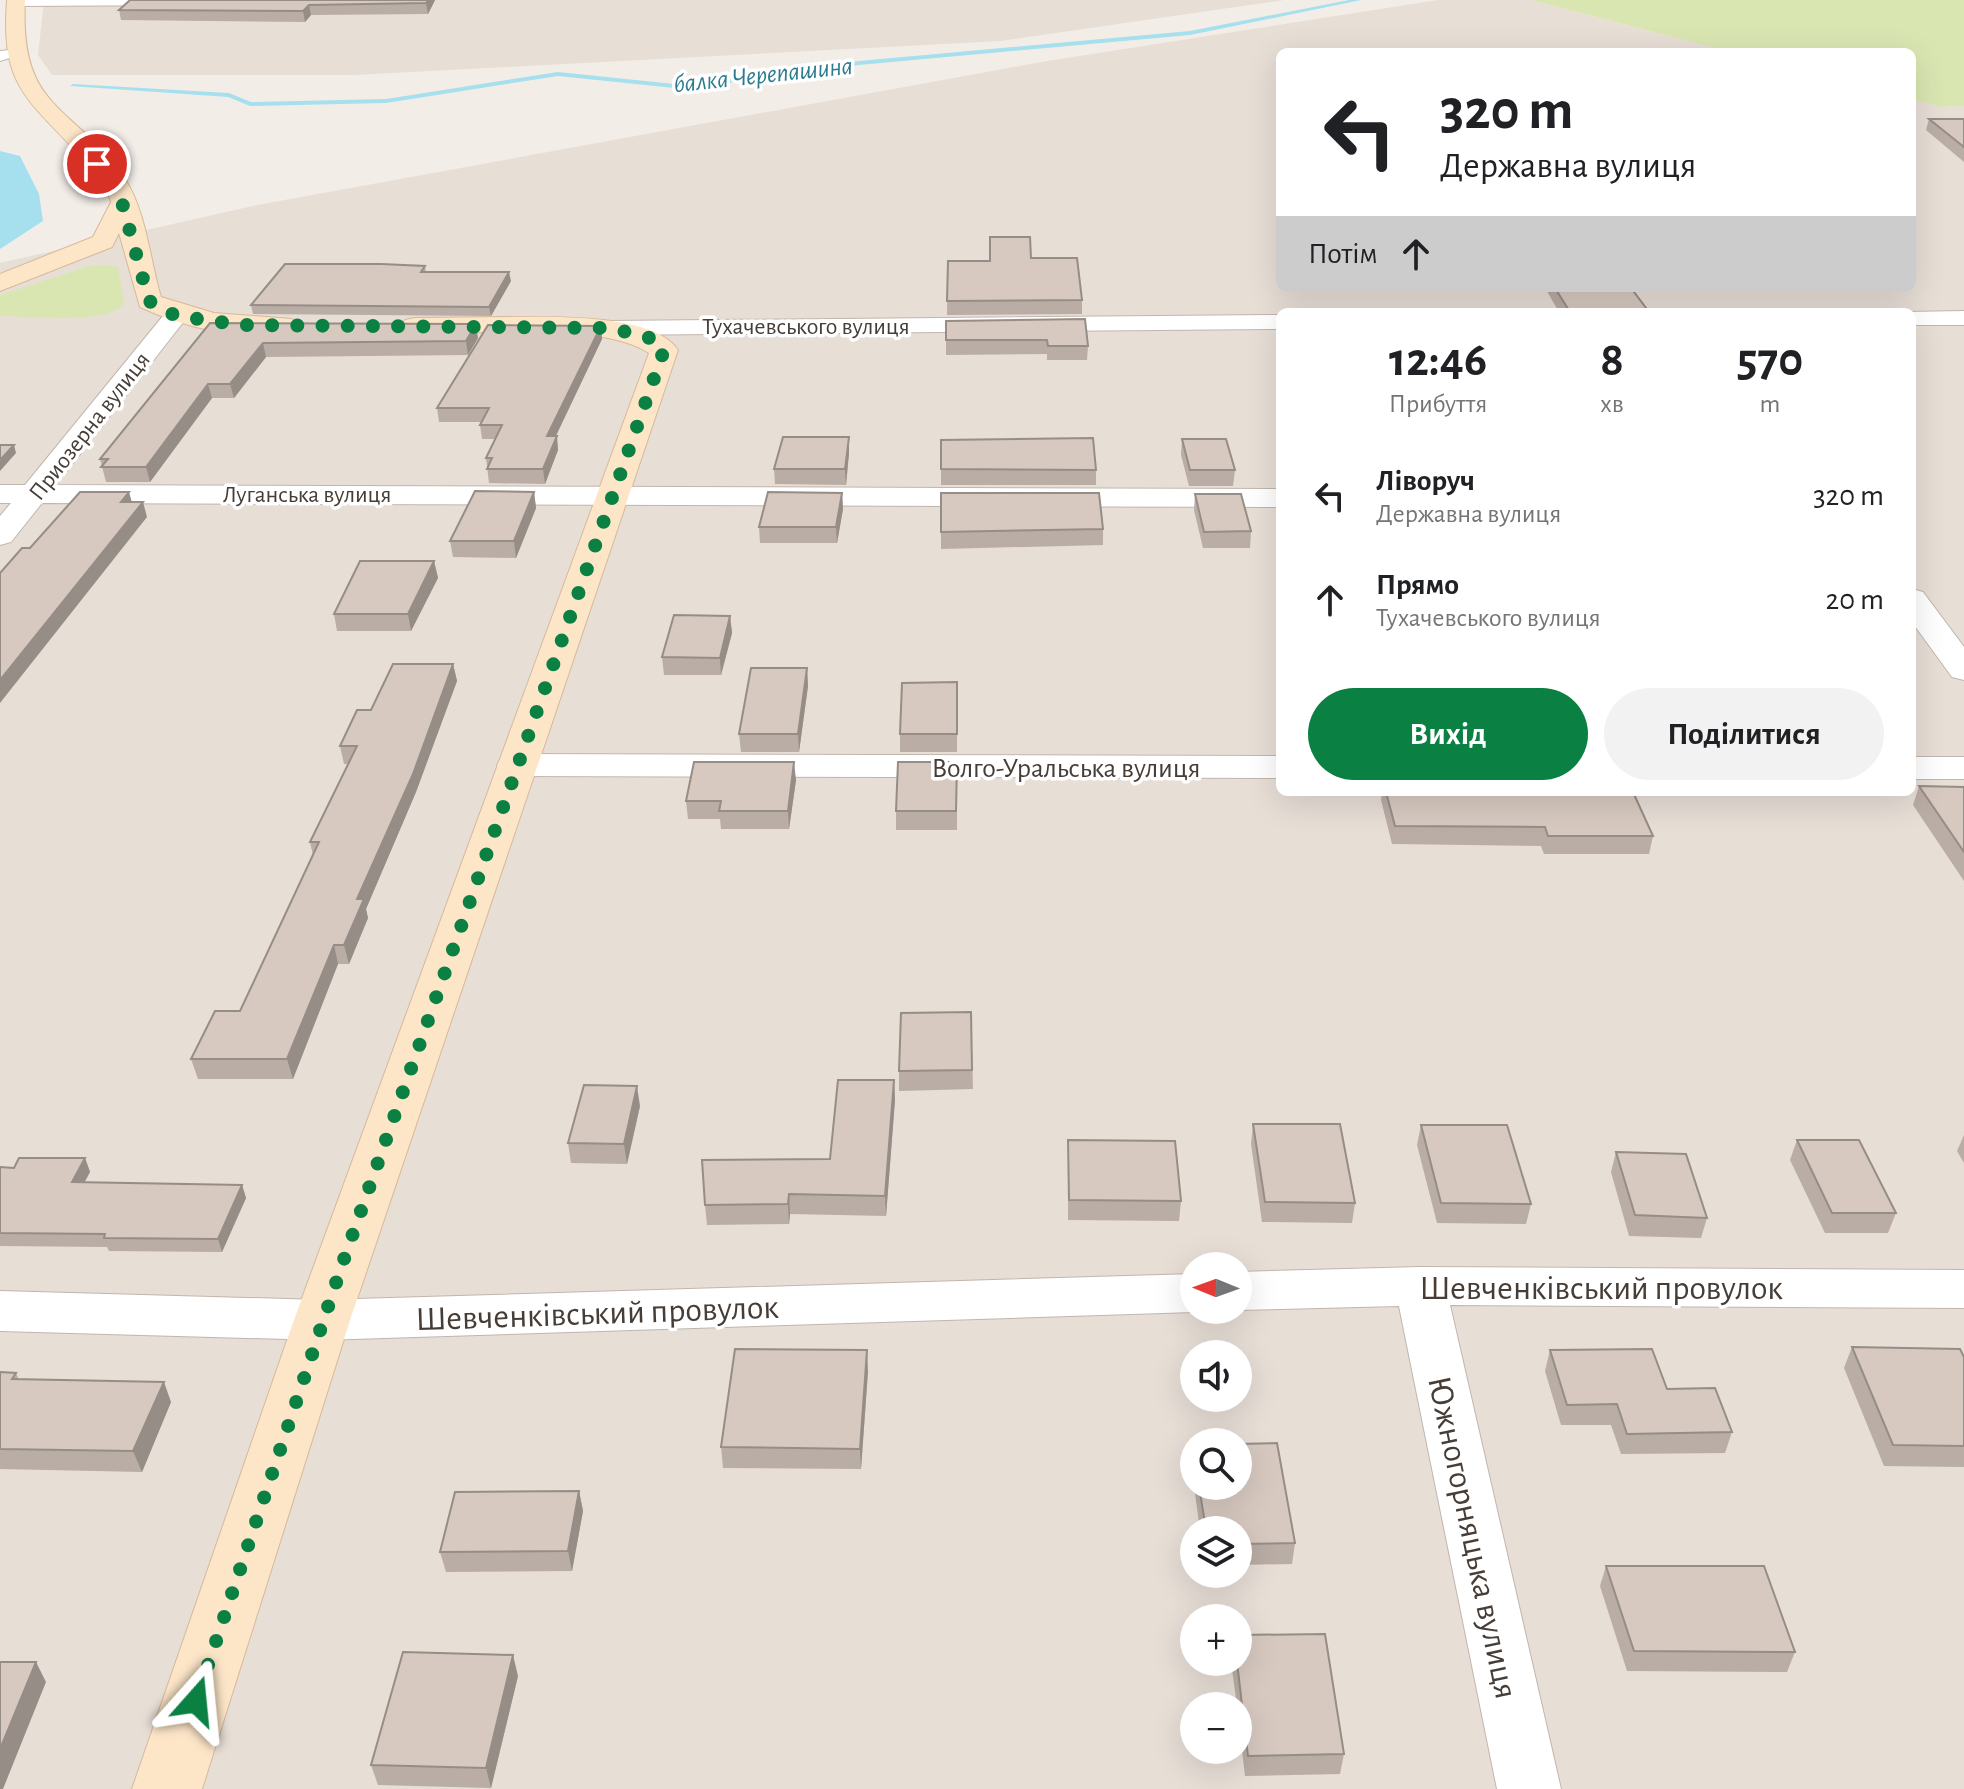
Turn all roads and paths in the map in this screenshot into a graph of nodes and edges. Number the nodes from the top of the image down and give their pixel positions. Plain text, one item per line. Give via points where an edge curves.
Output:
1 (197, 0) edge
2 (16, 1) edge
3 (5, 55) edge
4 (121, 205) junction
5 (0, 283) edge
6 (176, 316) junction
7 (1916, 318) edge
8 (1964, 318) edge
9 (1276, 322) edge
10 (306, 325) edge
11 (386, 326) edge
12 (609, 328) junction
13 (0, 494) edge
14 (37, 494) junction
15 (615, 494) junction
16 (1276, 498) edge
17 (0, 536) edge
18 (1916, 604) edge
19 (1964, 670) edge
20 (515, 765) junction
21 (1276, 767) edge
22 (1916, 768) edge
23 (1964, 768) edge
24 (1420, 1286) junction
25 (1964, 1289) edge
26 (1252, 1291) edge
27 (1180, 1293) edge
28 (0, 1311) edge
29 (322, 1320) junction
30 (167, 1789) edge
31 (1529, 1789) edge

1 - 2 street
2 - 3 main road
3 - 4 main road via 38,103 117,184
4 - 5 main road via 103,242
4 - 6 main road via 149,301
6 - 10 main road via 242,325
6 - 14 street, Приозерна вулиця
7 - 8 street
9 - 12 street, Тухачевського вулиця
11 - 12 main road, Тухачевського вулиця
12 - 15 main road via 648,337 664,350
13 - 14 street, Луганська вулиця
14 - 15 street, Луганська вулиця
14 - 17 street, Приозерна вулиця
15 - 16 street, Луганська вулиця
15 - 20 main road
18 - 19 street
20 - 21 street, Волго-Уральська вулиця
20 - 29 main road
22 - 23 street
24 - 25 street, Шевченківський провулок
24 - 26 street, Шевченківський провулок
24 - 31 street, Южногорняцька вулиця
27 - 29 street, Шевченківський провулок
28 - 29 street, Шевченківський провулок
29 - 30 main road

